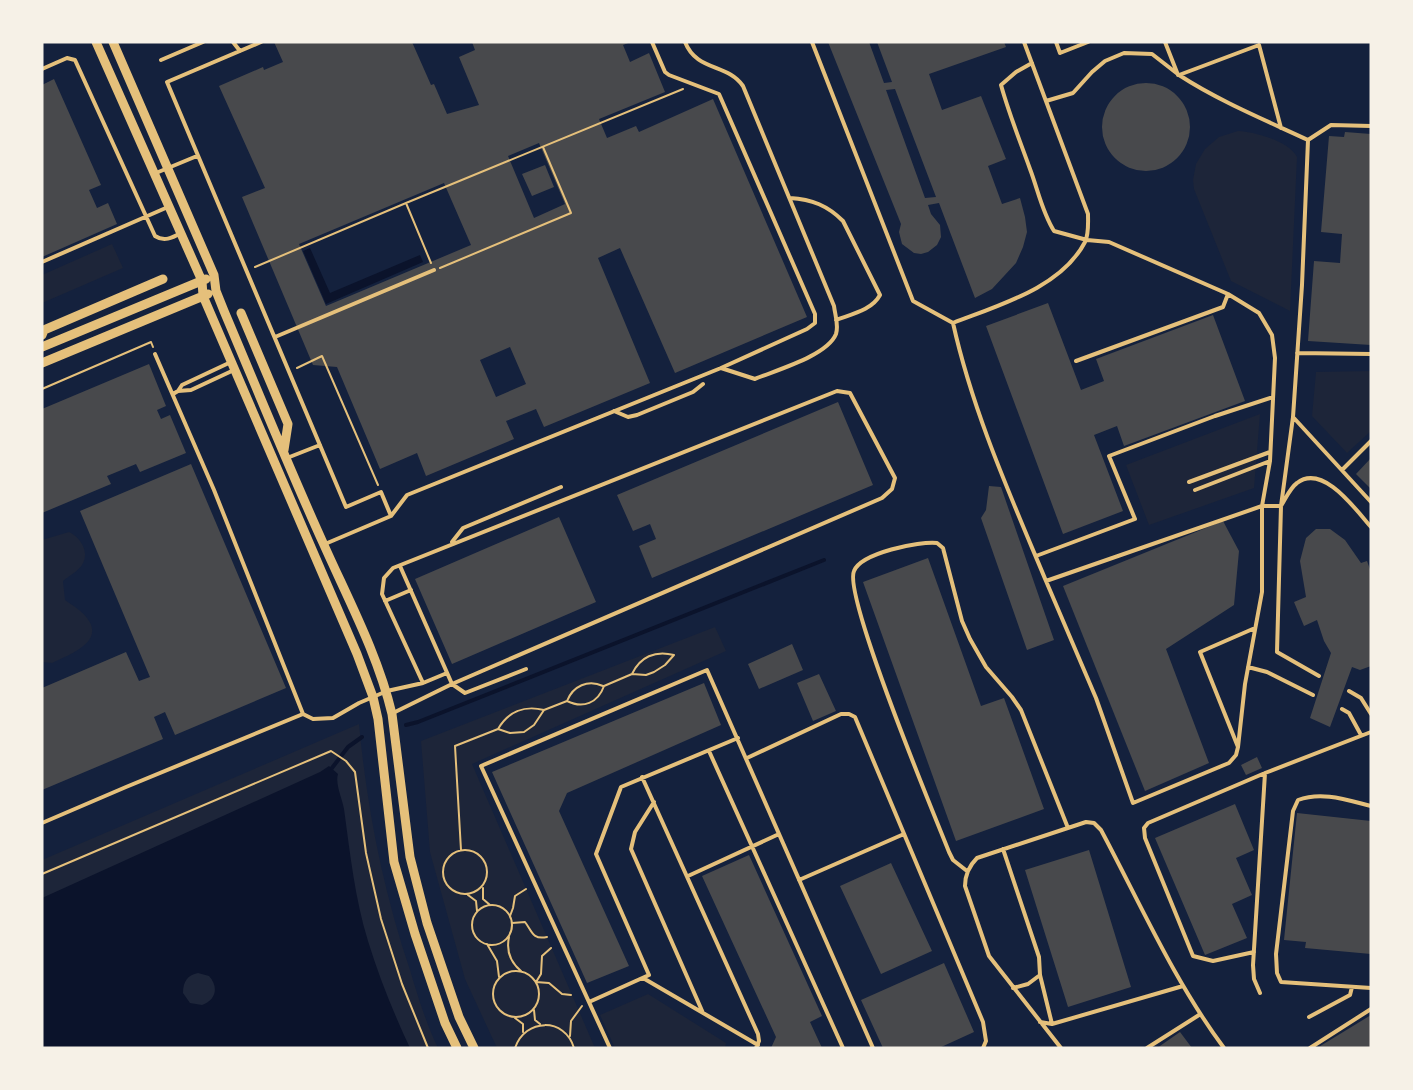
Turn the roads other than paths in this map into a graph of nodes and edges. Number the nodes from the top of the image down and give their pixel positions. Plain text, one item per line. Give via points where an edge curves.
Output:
1 (96, 42) edge
2 (113, 42) edge
3 (203, 42) edge
4 (233, 42) edge
5 (261, 42) edge
6 (652, 42) edge
7 (685, 42) edge
8 (812, 42) edge
9 (1024, 42) edge
10 (1056, 42) edge
11 (1088, 42) edge
12 (1165, 42) edge
13 (254, 43) edge
14 (1258, 43) edge
15 (240, 51) junction
16 (161, 60) dead end
17 (1032, 63) junction
18 (42, 69) edge
19 (1179, 75) junction
20 (1046, 101) junction
21 (1371, 126) edge
22 (1281, 128) junction
23 (1308, 140) junction
24 (197, 156) junction
25 (168, 167) junction
26 (154, 174) junction
27 (790, 198) junction
28 (169, 207) junction
29 (146, 216) junction
30 (181, 233) junction
31 (1087, 240) junction
32 (42, 262) edge
33 (434, 270) road end
34 (214, 275) junction
35 (163, 279) dead end
36 (202, 281) junction
37 (216, 291) junction
38 (1228, 294) junction
39 (203, 296) junction
40 (241, 313) dead end
41 (836, 320) junction
42 (953, 323) junction
43 (42, 335) edge
44 (275, 338) junction
45 (42, 347) edge
46 (1297, 353) junction
47 (156, 354) road end
48 (1371, 354) edge
49 (1076, 361) dead end
50 (42, 363) edge
51 (233, 366) junction
52 (721, 368) junction
53 (704, 384) dead end
54 (175, 393) junction
55 (1273, 397) junction
56 (614, 411) junction
57 (1293, 417) junction
58 (1371, 441) edge
59 (320, 445) junction
60 (1270, 452) junction
61 (285, 454) junction
62 (1270, 461) junction
63 (1342, 470) junction
64 (1189, 482) dead end
65 (561, 487) dead end
66 (1195, 490) dead end
67 (1371, 502) edge
68 (1262, 506) junction
69 (1281, 506) junction
70 (391, 516) junction
71 (1371, 527) edge
72 (324, 544) junction
73 (450, 545) junction
74 (1036, 556) junction
75 (400, 566) junction
76 (1047, 581) junction
77 (411, 590) junction
78 (385, 602) junction
79 (1255, 628) junction
80 (1248, 667) junction
81 (526, 669) dead end
82 (447, 673) junction
83 (1319, 676) dead end
84 (423, 683) junction
85 (452, 684) junction
86 (387, 691) junction
87 (1349, 691) dead end
88 (1313, 695) dead end
89 (373, 697) junction
90 (1342, 709) dead end
91 (303, 714) junction
92 (392, 714) junction
93 (1371, 714) edge
94 (1371, 732) edge
95 (1361, 735) junction
96 (738, 738) junction
97 (1238, 747) junction
98 (709, 751) junction
99 (747, 758) junction
100 (1265, 773) junction
101 (642, 777) junction
102 (654, 802) junction
103 (1371, 806) edge
104 (42, 823) edge
105 (1068, 828) junction
106 (778, 834) junction
107 (904, 834) junction
108 (751, 846) junction
109 (1003, 849) junction
110 (967, 871) junction
111 (688, 876) junction
112 (799, 880) junction
113 (1254, 952) junction
114 (1040, 975) junction
115 (642, 978) junction
116 (1183, 986) junction
117 (1352, 987) junction
118 (1013, 988) junction
119 (1371, 988) edge
120 (1260, 993) dead end
121 (589, 1002) junction
122 (1371, 1009) edge
123 (703, 1013) junction
124 (1199, 1015) junction
125 (1310, 1017) dead end
126 (1039, 1022) junction
127 (1052, 1024) junction
128 (757, 1046) edge
129 (457, 1048) edge
130 (474, 1048) edge
131 (610, 1048) edge
132 (843, 1048) edge
133 (873, 1048) edge
134 (983, 1048) edge
135 (1061, 1048) edge
136 (1147, 1048) edge
137 (1224, 1048) edge
138 (1310, 1048) edge

1 - 26 street
2 - 25 street
3 - 16 lane
4 - 15 lane
5 - 13 lane
6 - 52 lane via 665,72 718,94 815,314 815,323 807,329
7 - 27 lane via 696,59 732,75 743,86
8 - 42 lane via 913,301
9 - 17 lane
10 - 11 lane via 1060,53
12 - 19 lane
13 - 15 lane
14 - 19 lane
14 - 22 lane
15 - 24 lane via 167,82
17 - 20 lane
17 - 31 lane via 1001,85 1008,110 1054,231
18 - 29 lane via 67,58 75,60
19 - 20 lane via 1152,54 1124,53 1105,61 1073,93
19 - 22 lane
20 - 31 lane via 1088,214
21 - 23 lane via 1331,125
22 - 23 lane
23 - 46 lane
24 - 25 lane
24 - 44 lane
25 - 26 lane
25 - 34 street
26 - 28 street
27 - 41 lane via 834,306
27 - 41 lane via 819,203 843,221 880,295 868,308
28 - 29 lane
28 - 30 street
29 - 30 lane via 159,239
29 - 32 lane
30 - 36 street
31 - 38 lane via 1109,242
31 - 42 lane via 1069,265 1027,294
33 - 44 lane
34 - 36 street
34 - 37 street
35 - 43 street via 44,330
36 - 39 street
36 - 45 street
37 - 39 street
37 - 61 street
38 - 49 lane via 1223,307
38 - 55 lane via 1259,313 1272,335
39 - 50 street
39 - 51 street
40 - 61 street via 288,424
41 - 52 lane via 836,335 818,353 755,379
42 - 74 lane via 998,466
44 - 59 lane
46 - 48 lane
46 - 57 lane
47 - 54 lane
51 - 54 lane via 191,390
51 - 54 lane via 182,385
51 - 89 street
52 - 56 lane
53 - 56 lane via 637,415 628,417
54 - 91 lane
55 - 60 lane
55 - 74 lane via 1109,456 1135,519
56 - 70 lane via 407,495
57 - 63 lane
57 - 69 lane
58 - 63 lane
59 - 61 lane
59 - 70 lane via 346,507 381,492
60 - 62 lane
60 - 64 lane
61 - 72 street
62 - 66 lane
62 - 68 lane
63 - 67 lane
65 - 73 lane via 463,528
68 - 69 lane
68 - 76 lane
68 - 79 lane via 1262,592
69 - 71 lane via 1298,481 1320,478 1340,493
69 - 83 lane via 1277,652
70 - 72 lane
72 - 86 street
73 - 75 lane
73 - 85 lane via 837,391 850,393 895,478 892,489 882,498
74 - 76 lane
75 - 77 lane
75 - 78 lane via 384,578 381,589
76 - 97 lane via 1096,698 1132,803 1229,763
77 - 78 lane
77 - 82 lane
78 - 84 lane
79 - 80 lane
79 - 97 lane via 1200,652
80 - 88 lane
80 - 97 lane
81 - 85 lane via 465,693
82 - 84 lane
82 - 85 lane
84 - 86 lane
85 - 92 lane
86 - 89 lane
86 - 92 street
87 - 93 lane via 1361,698
89 - 91 lane via 333,718 313,719
89 - 129 street via 394,862 445,1023
90 - 95 lane via 1349,713
91 - 104 lane
92 - 130 street via 410,857 459,1017
94 - 95 lane
95 - 100 lane
96 - 98 lane
96 - 99 lane
96 - 121 lane via 707,670 481,766
98 - 101 lane
98 - 108 lane
99 - 106 lane
99 - 107 lane via 841,714 849,714 855,717
100 - 113 lane
100 - 113 lane via 1144,828 1194,956 1213,961
101 - 102 lane
101 - 115 lane via 621,787 596,854 649,975
102 - 111 lane
102 - 123 lane via 635,832 631,849
103 - 117 lane via 1334,797 1309,796 1298,800 1293,811 1276,954 1281,982
105 - 109 lane
105 - 110 lane via 1021,710 986,667 970,639 941,545 919,542 882,553 857,565 852,577 867,642 948,852
105 - 116 lane via 1086,822 1101,830
106 - 108 lane
106 - 112 lane
107 - 112 lane
107 - 134 lane via 984,1022
108 - 111 lane
108 - 132 lane
109 - 110 lane via 977,858
109 - 114 lane via 1039,957
110 - 118 lane via 965,886 989,956
111 - 128 lane via 758,1034
112 - 133 lane
113 - 120 lane via 1254,979
114 - 118 lane
114 - 127 lane
115 - 121 lane
115 - 123 lane
116 - 124 lane
116 - 127 lane
117 - 119 lane
117 - 125 lane via 1350,995
118 - 126 lane
121 - 131 lane
122 - 138 lane
123 - 128 lane
124 - 136 lane
124 - 137 lane
126 - 127 lane
126 - 135 lane

